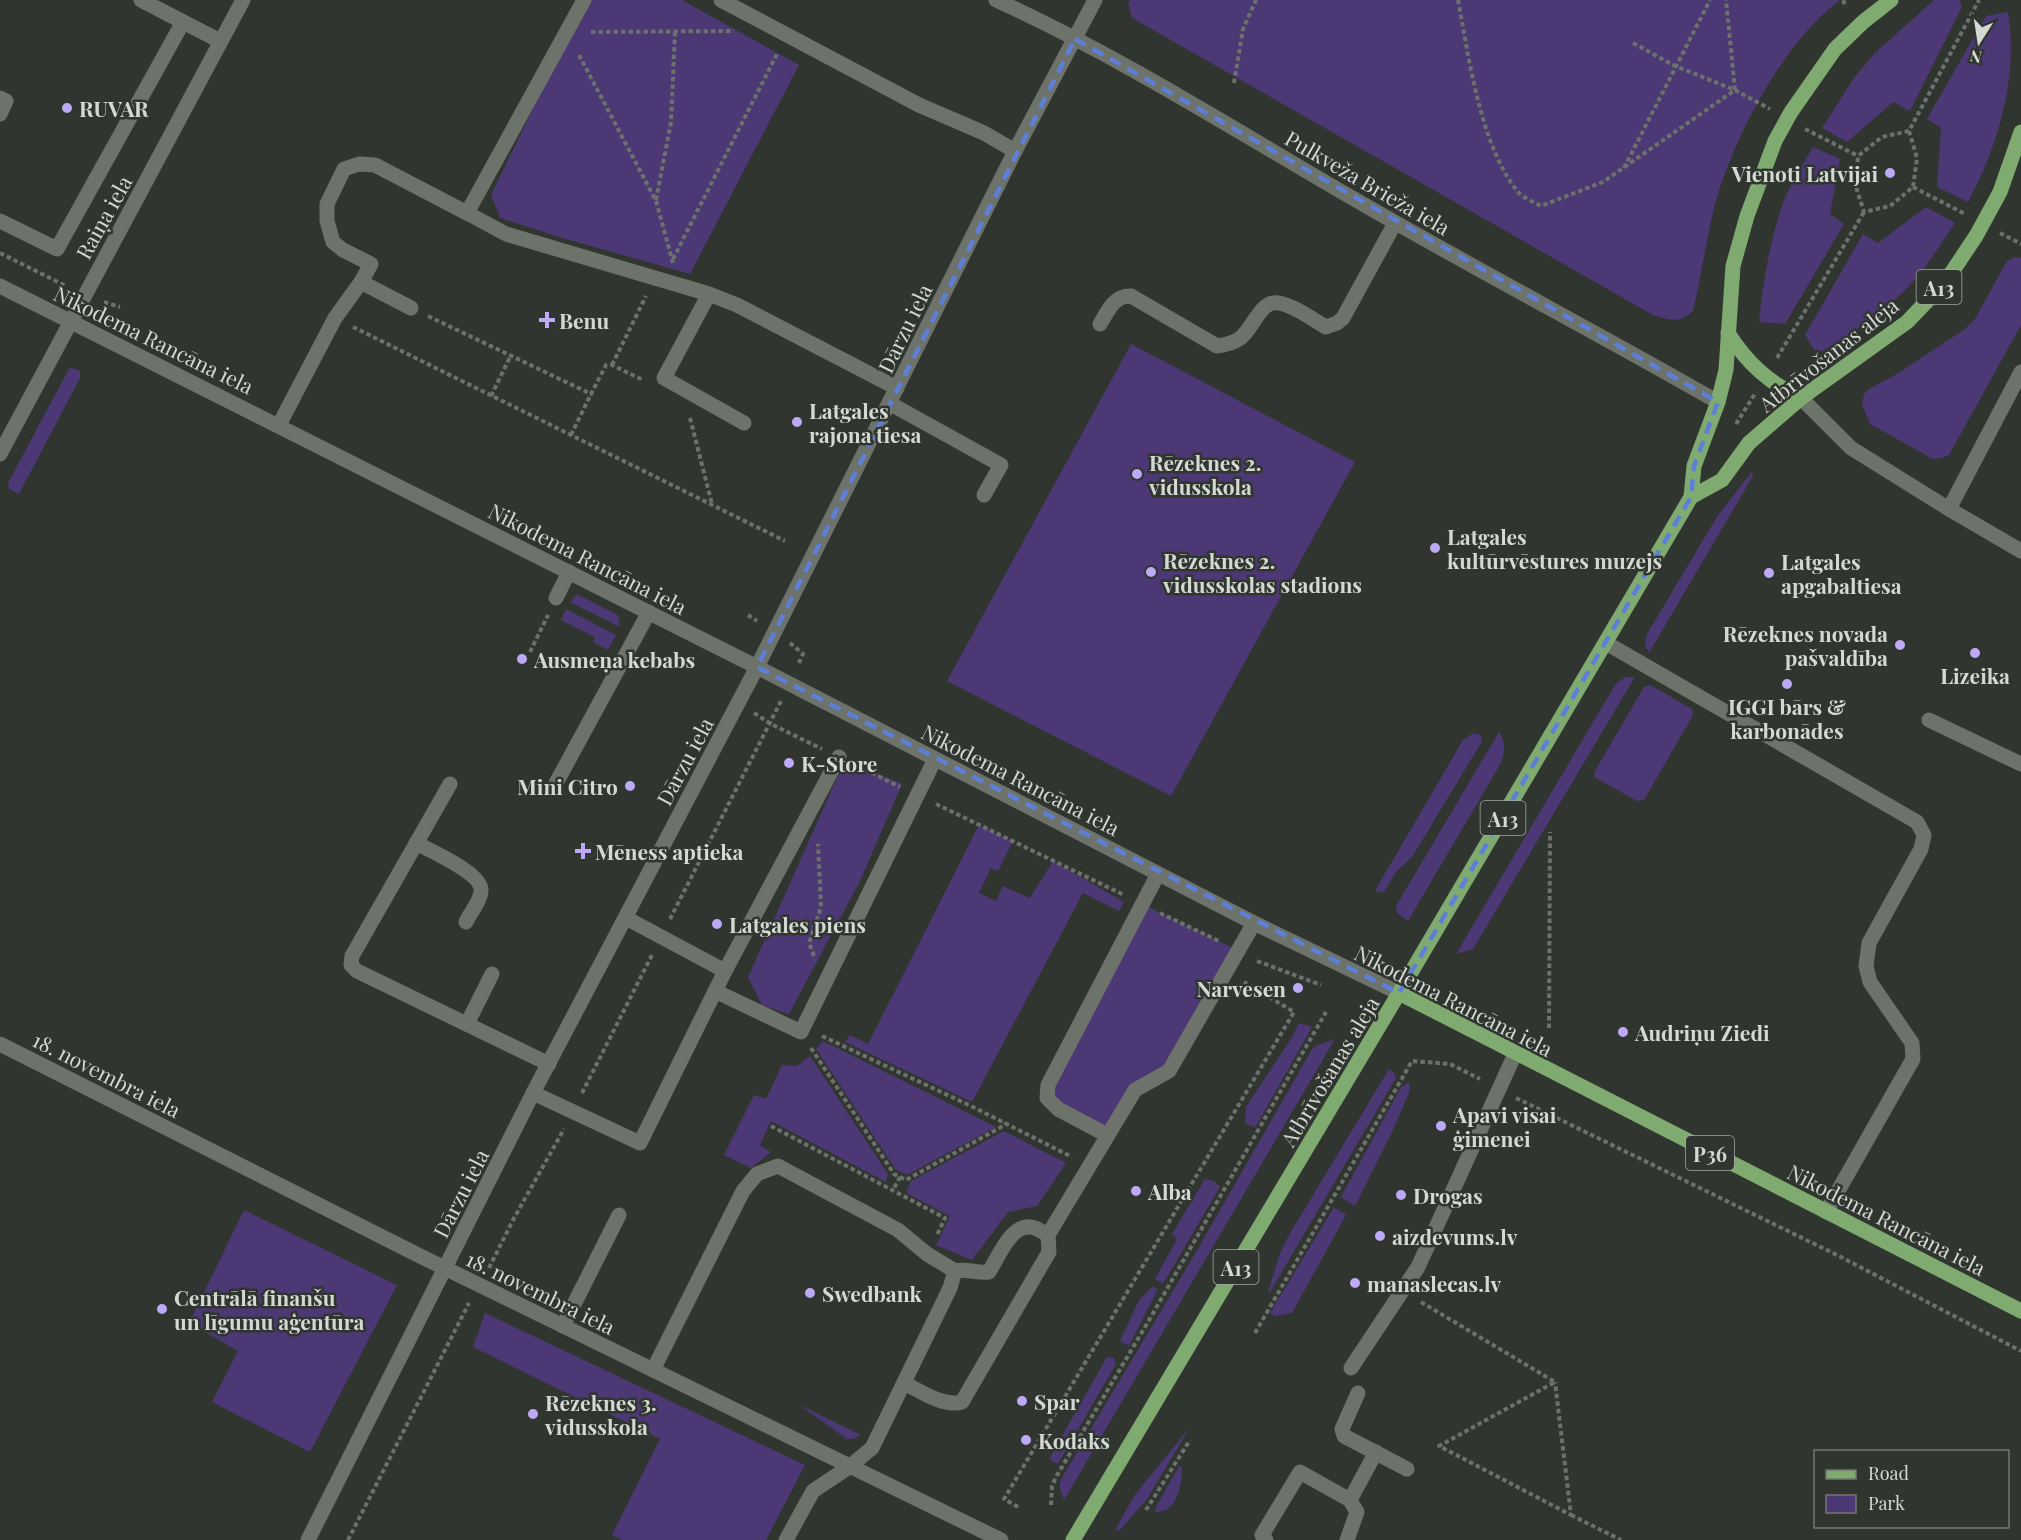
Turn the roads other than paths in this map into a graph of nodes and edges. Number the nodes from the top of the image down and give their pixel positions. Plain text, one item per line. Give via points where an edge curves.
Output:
1 (141, 0) edge
2 (243, 0) edge
3 (584, 0) edge
4 (721, 0) edge
5 (996, 0) edge
6 (1095, 0) edge
7 (1891, 0) edge
8 (183, 22) junction
9 (1075, 39) junction
10 (220, 41) junction
11 (0, 98) edge
12 (0, 114) edge
13 (2021, 132) edge
14 (1015, 151) junction
15 (467, 213) junction
16 (0, 221) edge
17 (1395, 223) junction
18 (362, 282) junction
19 (0, 286) edge
20 (709, 294) junction
21 (411, 308) road end
22 (70, 321) junction
23 (1101, 324) dead end
24 (1728, 333) junction
25 (2021, 372) edge
26 (897, 388) junction
27 (1801, 398) junction
28 (1718, 402) junction
29 (889, 403) junction
30 (744, 423) dead end
31 (279, 425) junction
32 (0, 454) edge
33 (984, 495) dead end
34 (1691, 497) junction
35 (1949, 509) junction
36 (2021, 551) edge
37 (569, 572) junction
38 (556, 598) road end
39 (649, 612) junction
40 (1606, 643) junction
41 (757, 667) junction
42 (1929, 720) dead end
43 (839, 757) road end
44 (935, 759) junction
45 (2021, 764) edge
46 (450, 784) dead end
47 (555, 785) dead end
48 (416, 843) junction
49 (1158, 874) junction
50 (626, 918) junction
51 (466, 922) dead end
52 (1254, 924) junction
53 (725, 971) junction
54 (492, 974) dead end
55 (716, 991) junction
56 (1399, 993) junction
57 (467, 1024) junction
58 (0, 1044) edge
59 (1515, 1054) junction
60 (549, 1064) junction
61 (533, 1093) junction
62 (1107, 1135) junction
63 (1826, 1212) junction
64 (619, 1215) dead end
65 (1048, 1235) junction
66 (446, 1268) junction
67 (955, 1271) junction
68 (2021, 1311) edge
69 (563, 1326) junction
70 (1351, 1368) dead end
71 (653, 1370) junction
72 (904, 1383) junction
73 (1358, 1393) dead end
74 (1376, 1452) junction
75 (849, 1467) junction
76 (1407, 1469) dead end
77 (1350, 1500) junction
78 (308, 1540) edge
79 (786, 1540) edge
80 (1001, 1540) edge
81 (1073, 1540) edge
82 (1266, 1540) edge
83 (1347, 1540) edge

1 - 8 street
2 - 10 street, Raiņa iela
3 - 15 street
4 - 14 street
5 - 9 street, Pulkveža Brieža iela
6 - 9 street, Dārzu iela
7 - 24 main road, Atbrīvošanas aleja / A13 via 1835,50 1775,141 1733,266
8 - 10 street
8 - 16 street via 57,249
9 - 14 street, Dārzu iela
9 - 17 street, Pulkveža Brieža iela
10 - 22 street, Raiņa iela
11 - 12 street via 6,101
13 - 27 main road, Atbrīvošanas aleja / A13 via 2000,192 1952,272 1907,322
14 - 26 street, Dārzu iela
15 - 18 street via 375,165 359,164 344,170 327,204 327,220 333,242 370,264
15 - 20 street via 506,234
17 - 23 street via 1342,318 1326,327 1275,302 1259,314 1239,339 1217,346 1131,296 1115,301
17 - 28 street, Pulkveža Brieža iela
18 - 21 street
18 - 31 street via 335,318
19 - 22 street, Nikodema Rancāna iela
20 - 26 street
20 - 30 street via 664,378
22 - 31 street, Nikodema Rancāna iela
22 - 32 street, Raiņa iela
24 - 27 main road via 1764,377
24 - 28 main road, Atbrīvošanas aleja / A13 via 1726,370
25 - 35 street
26 - 29 street, Dārzu iela
27 - 34 main road, Atbrīvošanas aleja / A13 via 1749,444 1722,480
27 - 35 street via 1851,448
28 - 34 main road, Atbrīvošanas aleja / A13 via 1694,466
29 - 33 street via 1001,465
29 - 41 street, Dārzu iela
31 - 37 street, Nikodema Rancāna iela
34 - 40 main road, Atbrīvošanas aleja / A13
35 - 36 street
37 - 38 street
37 - 39 street, Nikodema Rancāna iela
39 - 41 street, Nikodema Rancāna iela
39 - 47 street
40 - 56 main road, Atbrīvošanas aleja / A13
40 - 63 street via 1917,822 1924,835 1921,849 1869,943 1866,966 1870,982 1912,1043 1913,1059
41 - 44 street, Nikodema Rancāna iela
41 - 50 street, Dārzu iela
42 - 45 street
43 - 53 street
44 - 49 street, Nikodema Rancāna iela
44 - 55 street via 801,1032
46 - 48 street
48 - 51 street via 472,874 479,882 481,892
48 - 57 street via 352,956 351,965
49 - 52 street, Nikodema Rancāna iela
49 - 62 street via 1048,1085 1047,1098 1058,1109
50 - 53 street
50 - 60 street, Dārzu iela
52 - 56 street, Nikodema Rancāna iela
52 - 62 street via 1169,1071 1135,1090
53 - 55 street
54 - 57 street
55 - 61 street via 640,1143
56 - 59 main road, Nikodema Rancāna iela / P36
56 - 81 main road, Atbrīvošanas aleja / A13
57 - 60 street
58 - 66 street, 18. novembra iela
59 - 63 main road, Nikodema Rancāna iela / P36
59 - 70 street via 1418,1267
60 - 61 street, Dārzu iela
61 - 66 street, Dārzu iela
62 - 65 street
63 - 68 main road, Nikodema Rancāna iela / P36
64 - 69 street
65 - 67 street via 1033,1227 1020,1228 1010,1236 989,1272
65 - 72 street via 1050,1252 962,1402 945,1403
66 - 69 street, 18. novembra iela
66 - 78 street, Dārzu iela
67 - 71 street via 898,1230 777,1166 757,1174 743,1191
67 - 72 street
69 - 71 street, 18. novembra iela
71 - 75 street, 18. novembra iela
72 - 75 street via 872,1448
73 - 74 street via 1342,1429 1344,1436
74 - 76 street
74 - 77 street
75 - 79 street via 813,1491
75 - 80 street, 18. novembra iela
77 - 82 street via 1300,1472 1262,1535
77 - 83 street via 1357,1512

